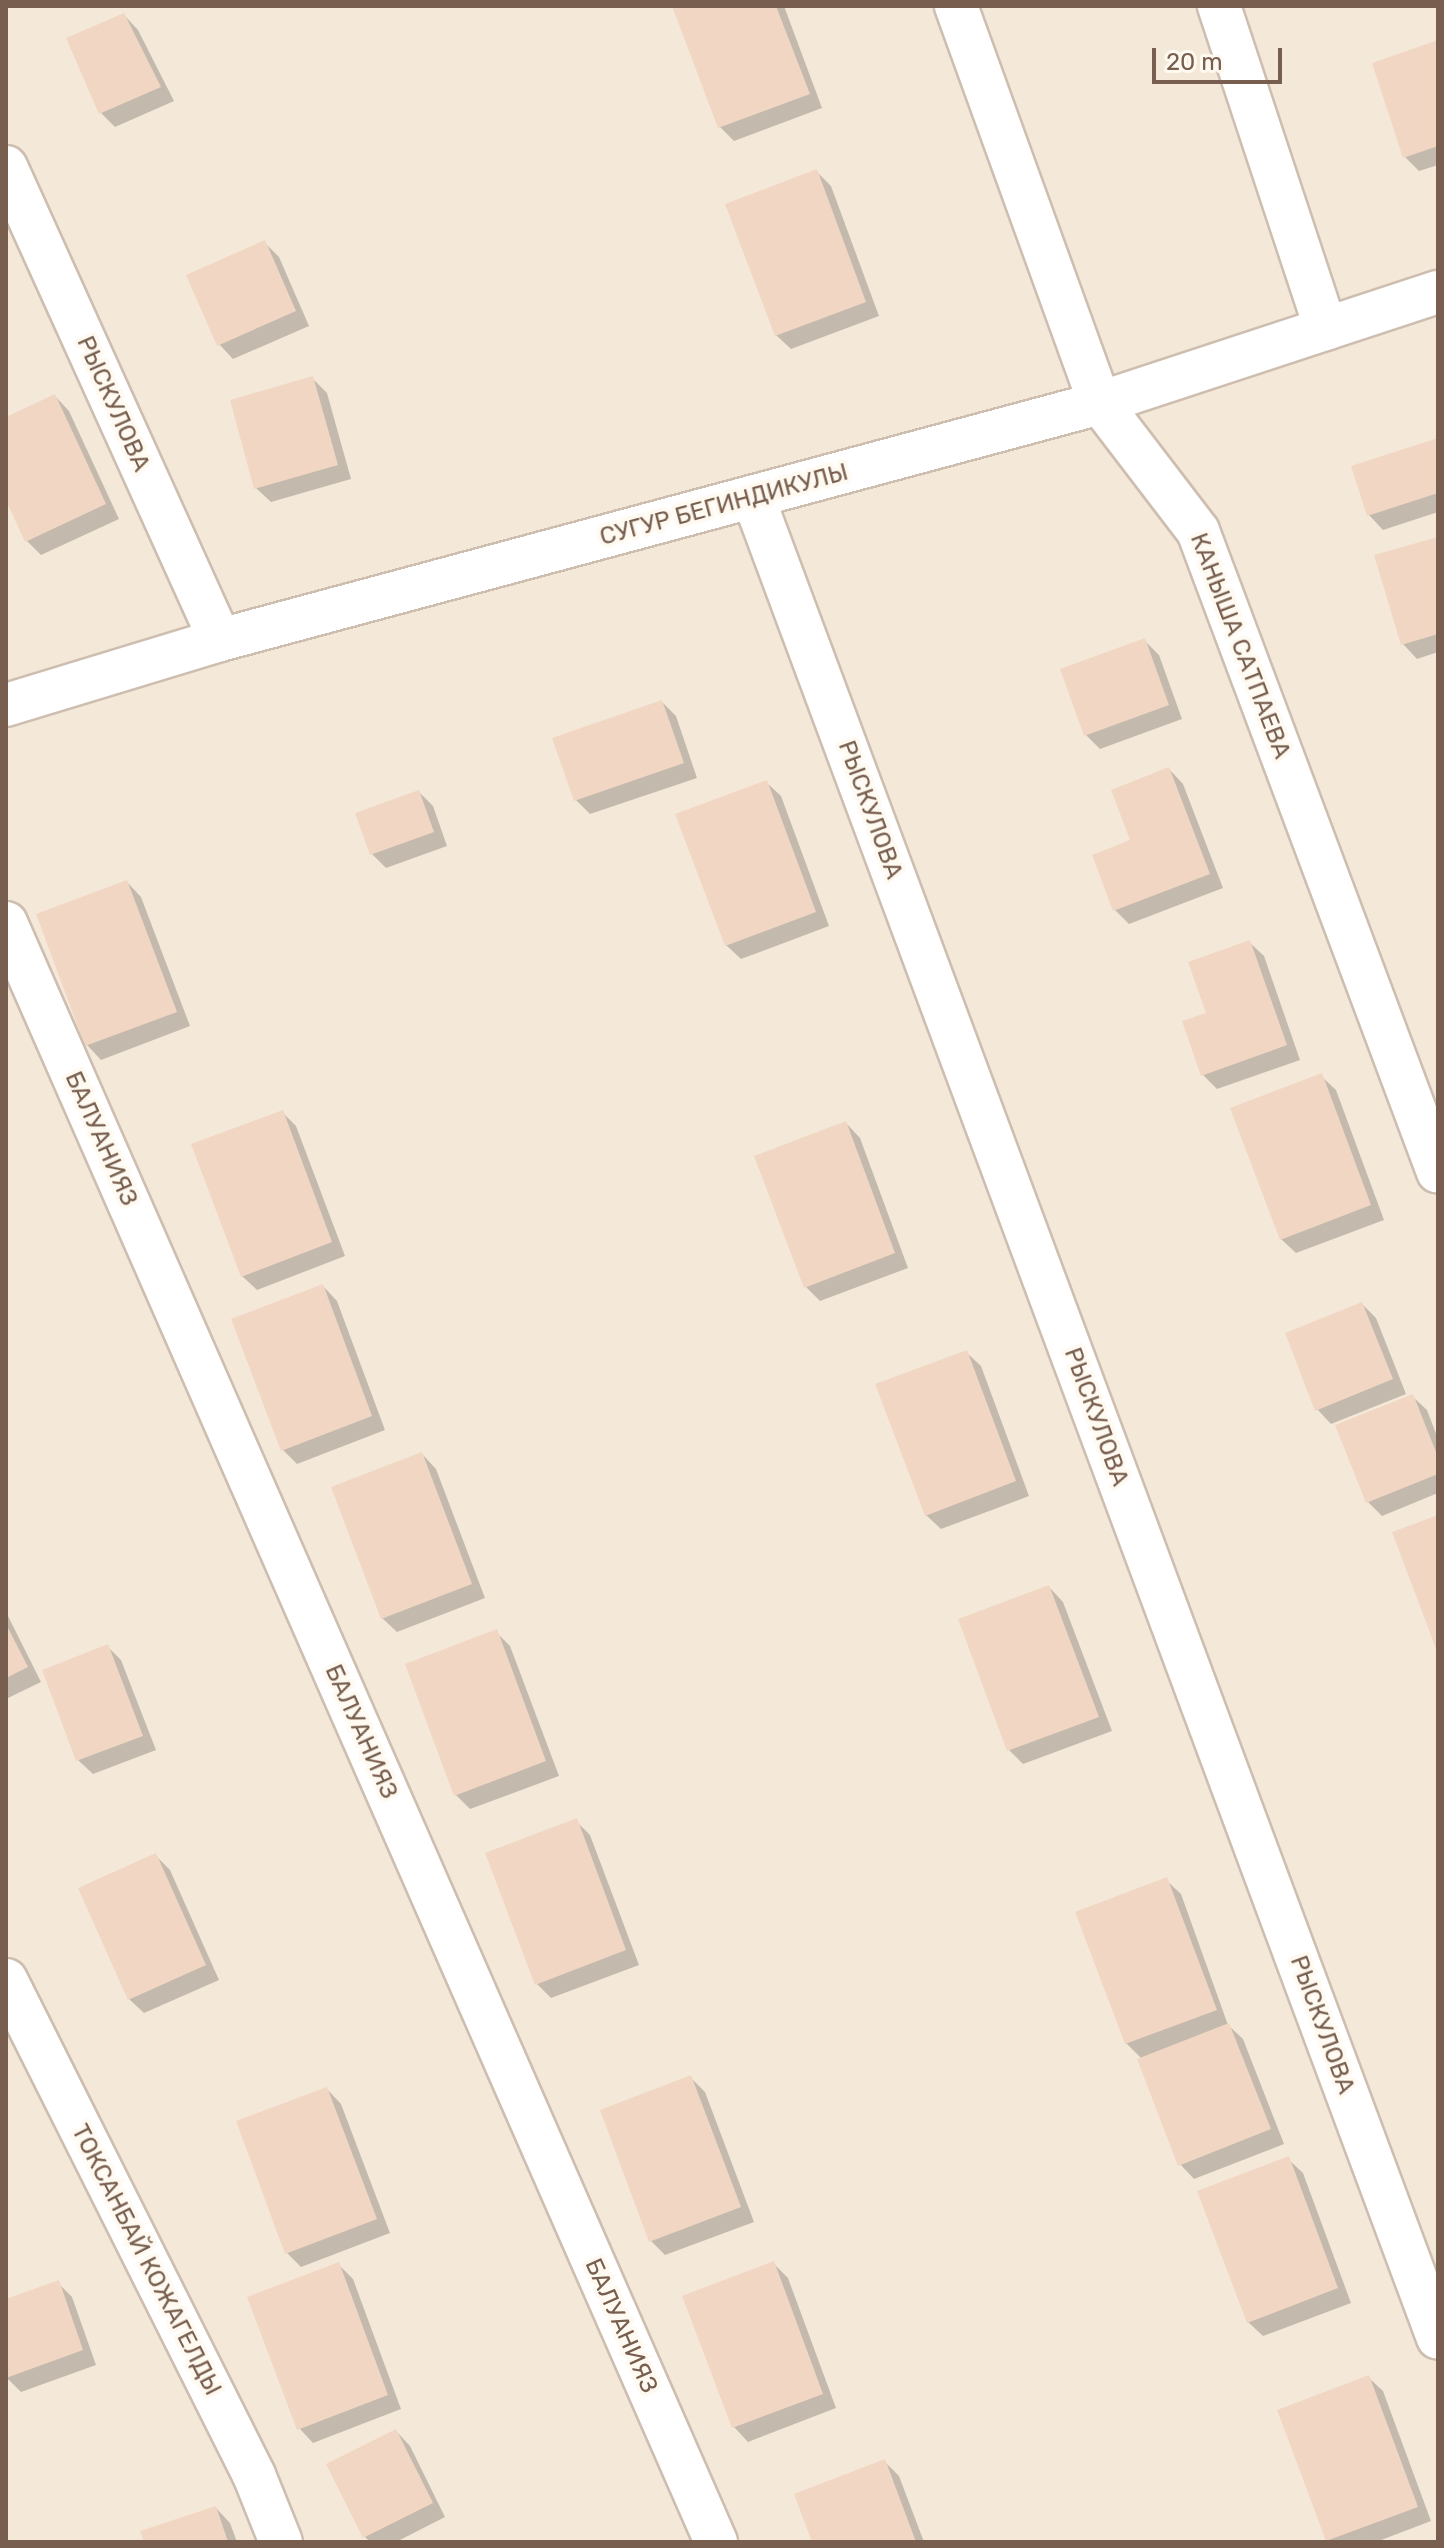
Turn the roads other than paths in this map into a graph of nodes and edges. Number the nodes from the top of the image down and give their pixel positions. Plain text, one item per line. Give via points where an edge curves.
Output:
1 (956, 6) edge
2 (1219, 6) edge
3 (6, 167) edge
4 (1438, 292) edge
5 (1326, 329) junction
6 (1100, 403) junction
7 (753, 497) junction
8 (220, 640) junction
9 (6, 705) edge
10 (6, 923) edge
11 (1438, 1172) edge
12 (6, 1980) edge
13 (1438, 2338) edge
14 (281, 2542) edge
15 (716, 2542) edge

1 - 6 street, КАНЫША САТПАЕВА
2 - 5 street
3 - 8 street, РЫСКУЛОВА
4 - 5 street, СУГУР БЕГИНДИКУЛЫ
5 - 6 street, СУГУР БЕГИНДИКУЛЫ
6 - 7 street, СУГУР БЕГИНДИКУЛЫ
6 - 11 street, КАНЫША САТПАЕВА via 1198,531
7 - 8 street, СУГУР БЕГИНДИКУЛЫ
7 - 13 street, РЫСКУЛОВА
8 - 9 street, СУГУР БЕГИНДИКУЛЫ
10 - 15 street, БАЛУАНИЯЗ
12 - 14 street, ТОКСАНБАЙ КОЖАГЕЛДЫ via 254,2475

